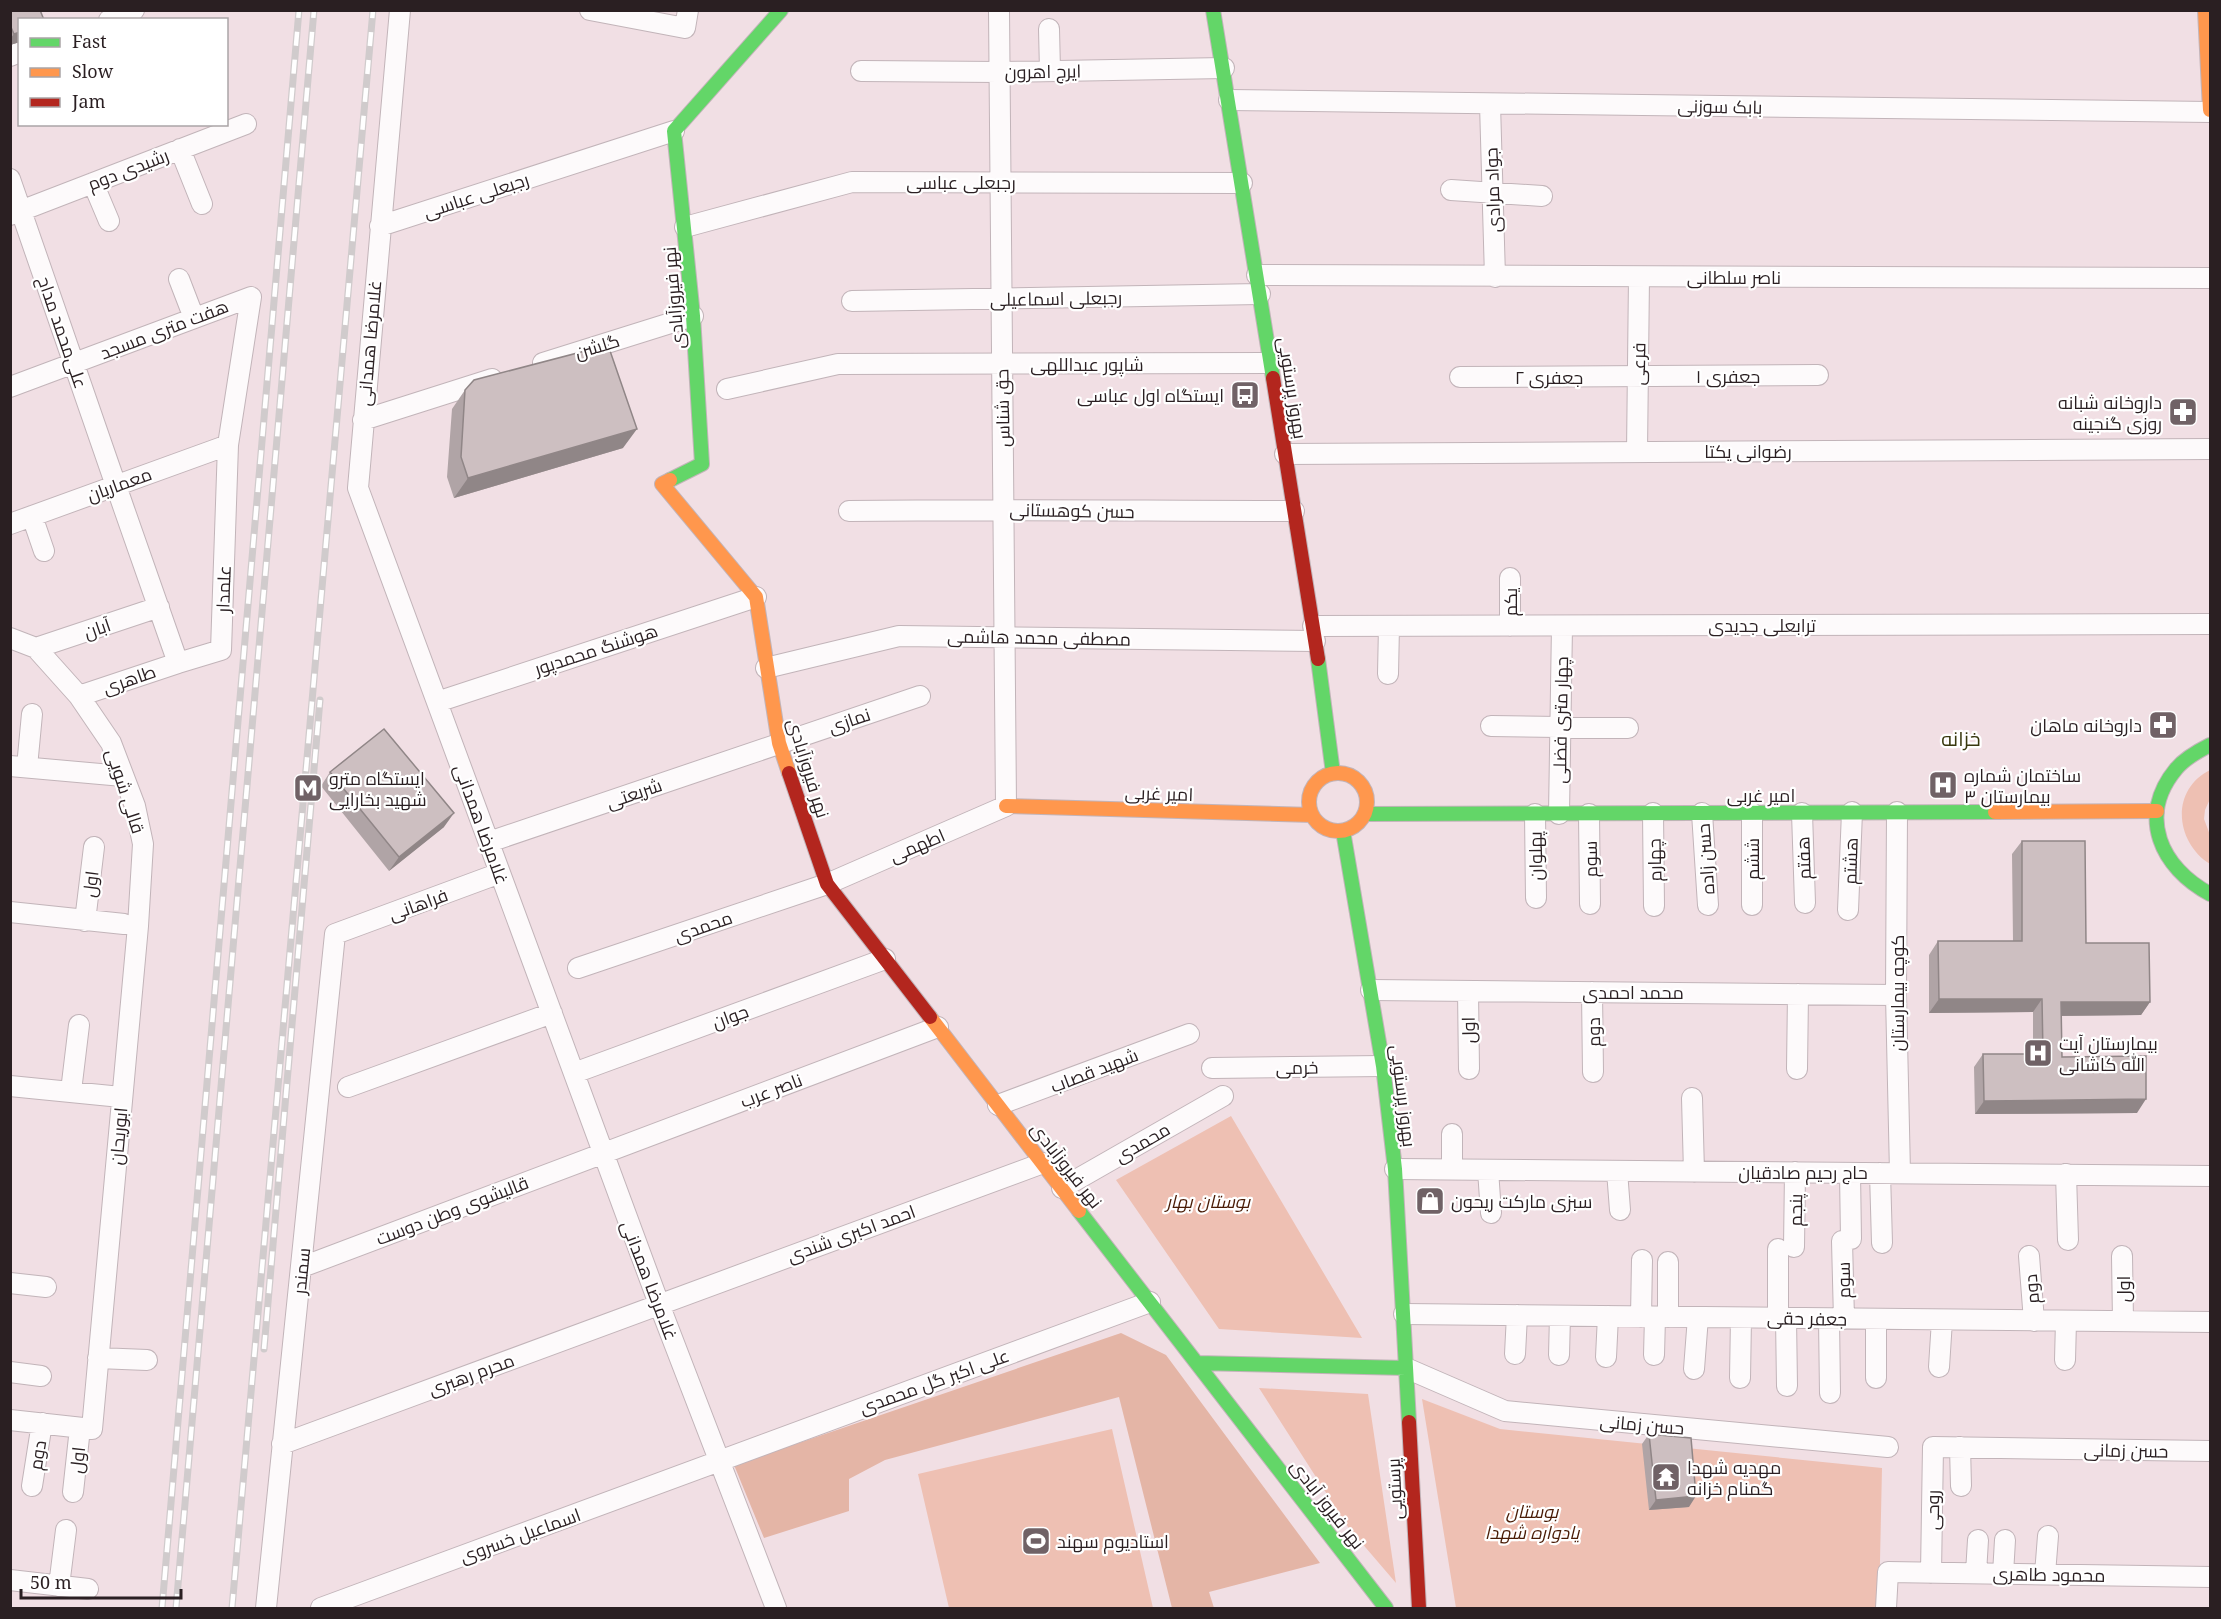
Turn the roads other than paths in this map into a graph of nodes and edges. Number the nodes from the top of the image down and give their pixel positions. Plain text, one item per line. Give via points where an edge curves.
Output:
1 (134, 10) edge
2 (400, 10) edge
3 (590, 10) edge
4 (781, 10) edge
5 (999, 10) edge
6 (1213, 10) edge
7 (2205, 10) edge
8 (115, 18) edge
9 (686, 19) edge
10 (1049, 29) dead end
11 (1224, 68) junction
12 (861, 71) dead end
13 (1050, 71) junction
14 (999, 72) junction
15 (1229, 100) junction
16 (1490, 104) junction
17 (2211, 111) edge
18 (246, 124) dead end
19 (674, 131) junction
20 (180, 149) junction
21 (10, 179) edge
22 (1000, 182) junction
23 (93, 183) junction
24 (1242, 183) junction
25 (1451, 190) dead end
26 (1492, 193) junction
27 (1542, 196) dead end
28 (202, 204) dead end
29 (16, 213) edge
30 (109, 221) dead end
31 (380, 226) junction
32 (685, 227) junction
33 (1495, 277) junction
34 (1639, 277) junction
35 (2211, 278) edge
36 (180, 279) dead end
37 (1258, 284) junction
38 (251, 297) joint
39 (1001, 299) junction
40 (852, 301) dead end
41 (693, 316) junction
42 (194, 318) junction
43 (74, 363) junction
44 (1271, 363) junction
45 (1002, 364) junction
46 (1818, 375) dead end
47 (1638, 376) junction
48 (1460, 377) dead end
49 (10, 387) edge
50 (726, 389) dead end
51 (363, 420) junction
52 (228, 445) junction
53 (2211, 449) edge
54 (1637, 452) junction
55 (1285, 454) junction
56 (116, 485) junction
57 (1003, 508) junction
58 (849, 511) dead end
59 (1294, 511) junction
60 (32, 516) junction
61 (10, 524) edge
62 (44, 551) dead end
63 (1510, 579) dead end
64 (756, 597) junction
65 (159, 607) junction
66 (2211, 624) edge
67 (1389, 626) junction
68 (1510, 626) junction
69 (1562, 626) junction
70 (1314, 634) junction
71 (1004, 637) junction
72 (10, 638) edge
73 (36, 648) junction
74 (178, 663) junction
75 (766, 668) junction
76 (1388, 674) dead end
77 (79, 696) junction
78 (920, 696) dead end
79 (437, 702) junction
80 (32, 714) dead end
81 (1491, 726) dead end
82 (1560, 727) junction
83 (1628, 728) dead end
84 (778, 743) junction
85 (2211, 745) edge
86 (19, 766) edge
87 (1333, 773) junction
88 (123, 776) junction
89 (1006, 806) junction
90 (2157, 811) junction
91 (1852, 812) junction
92 (1897, 812) junction
93 (1653, 813) junction
94 (1702, 813) junction
95 (1752, 813) junction
96 (1802, 813) junction
97 (1365, 814) junction
98 (1535, 814) junction
99 (1559, 814) junction
100 (1589, 814) junction
101 (1311, 815) junction
102 (1343, 831) junction
103 (489, 842) junction
104 (143, 844) joint
105 (94, 847) dead end
106 (500, 873) junction
107 (827, 884) junction
108 (2211, 894) edge
109 (1536, 898) dead end
110 (1804, 903) dead end
111 (1590, 904) dead end
112 (1708, 905) dead end
113 (1752, 905) dead end
114 (1654, 906) dead end
115 (1848, 910) dead end
116 (10, 912) edge
117 (86, 921) junction
118 (124, 924) dead end
119 (335, 934) joint
120 (885, 959) junction
121 (578, 968) dead end
122 (1371, 990) junction
123 (1468, 991) junction
124 (1593, 992) junction
125 (1798, 994) junction
126 (1896, 994) junction
127 (552, 1013) junction
128 (79, 1025) dead end
129 (938, 1027) junction
130 (1189, 1035) dead end
131 (1383, 1066) junction
132 (1212, 1068) dead end
133 (1469, 1069) dead end
134 (1797, 1069) dead end
135 (1593, 1072) dead end
136 (574, 1073) junction
137 (10, 1086) edge
138 (348, 1087) dead end
139 (71, 1091) junction
140 (1223, 1096) dead end
141 (121, 1097) junction
142 (1692, 1098) dead end
143 (998, 1105) junction
144 (1452, 1134) dead end
145 (603, 1153) junction
146 (1042, 1163) junction
147 (1395, 1169) junction
148 (1452, 1169) junction
149 (1488, 1170) junction
150 (1617, 1171) junction
151 (1694, 1172) junction
152 (1795, 1172) junction
153 (1850, 1173) junction
154 (1880, 1173) junction
155 (1900, 1173) junction
156 (2066, 1174) junction
157 (2211, 1176) edge
158 (1062, 1188) junction
159 (1620, 1210) dead end
160 (1491, 1213) dead end
161 (2068, 1240) dead end
162 (1882, 1243) dead end
163 (2028, 1256) dead end
164 (2122, 1256) dead end
165 (1642, 1260) dead end
166 (1668, 1262) dead end
167 (302, 1267) junction
168 (10, 1283) edge
169 (46, 1287) dead end
170 (1150, 1302) junction
171 (659, 1304) junction
172 (1404, 1314) junction
173 (1517, 1315) junction
174 (1560, 1316) junction
175 (1608, 1316) junction
176 (1655, 1317) junction
177 (1698, 1317) junction
178 (1741, 1318) junction
179 (1782, 1318) junction
180 (1836, 1319) junction
181 (1875, 1319) junction
182 (1942, 1320) junction
183 (2034, 1321) junction
184 (2066, 1321) junction
185 (2123, 1322) junction
186 (2211, 1322) edge
187 (1515, 1354) dead end
188 (1654, 1354) dead end
189 (1558, 1355) dead end
190 (1606, 1357) dead end
191 (98, 1358) junction
192 (147, 1360) dead end
193 (2065, 1360) dead end
194 (1197, 1363) junction
195 (1940, 1367) dead end
196 (1406, 1368) junction
197 (1694, 1369) dead end
198 (10, 1372) edge
199 (41, 1376) dead end
200 (1740, 1378) dead end
201 (1876, 1378) dead end
202 (1788, 1386) dead end
203 (1830, 1393) dead end
204 (10, 1420) edge
205 (1242, 1422) joint
206 (42, 1423) junction
207 (86, 1428) junction
208 (282, 1444) junction
209 (1887, 1447) dead end
210 (1933, 1447) joint
211 (1960, 1447) junction
212 (2211, 1451) edge
213 (719, 1461) junction
214 (32, 1486) dead end
215 (1961, 1486) dead end
216 (73, 1492) dead end
217 (66, 1530) dead end
218 (2048, 1536) dead end
219 (1978, 1540) dead end
220 (2005, 1540) dead end
221 (1931, 1573) junction
222 (1976, 1573) junction
223 (2002, 1574) junction
224 (2045, 1574) junction
225 (2211, 1577) edge
226 (10, 1580) edge
227 (60, 1586) junction
228 (88, 1589) dead end
229 (266, 1608) edge
230 (321, 1608) edge
231 (776, 1608) edge
232 (1386, 1608) edge
233 (1419, 1608) edge
234 (1886, 1608) edge

1 - 8 street
2 - 31 street, غلامرضا همدانی
3 - 9 street
4 - 19 street
5 - 14 street, حق شناس
6 - 11 street, بهروز پرستویی
7 - 17 street
10 - 13 street
11 - 13 street, ایرج اهرون
11 - 15 street, بهروز پرستویی
12 - 14 street, ایرج اهرون
13 - 14 street, ایرج اهرون
14 - 22 street, حق شناس
15 - 16 street, بابک سوزنی
15 - 24 street, بهروز پرستویی
16 - 17 street, بابک سوزنی
16 - 26 street, جواد مرادی
18 - 20 street, رشیدی دوم
19 - 31 street, رجبعلی عباسی
19 - 32 street, نهر فیروزآبادی
20 - 23 street, رشیدی دوم
20 - 28 street
21 - 29 street, علی‌محمد مداح
22 - 24 street, رجبعلی عباسی
22 - 32 street, رجبعلی عباسی via 852,182
22 - 39 street, حق شناس
23 - 29 street, رشیدی دوم
23 - 30 street
24 - 37 street, بهروز پرستویی
25 - 26 street
26 - 27 street
26 - 33 street, جواد مرادی
29 - 43 street, علی‌محمد مداح
31 - 51 street, غلامرضا همدانی
32 - 41 street, نهر فیروزآبادی
33 - 34 street, ناصر سلطانی
33 - 37 street, ناصر سلطانی
34 - 35 street, ناصر سلطانی
34 - 47 street, فرعی
36 - 42 street
37 - 39 street, رجبعلی اسماعیلی
37 - 44 street, بهروز پرستویی
38 - 42 street, هفت متری مسجد
38 - 52 street, علمدار
39 - 40 street, رجبعلی اسماعیلی
39 - 45 street, حق شناس
41 - 51 street, گلشن
41 - 64 street, نهر فیروزآبادی via 702,464 662,484
42 - 43 street, هفت متری مسجد
43 - 49 street, هفت متری مسجد
43 - 56 street, علی‌محمد مداح
44 - 45 street, شاپور عبداللهی
44 - 55 street, بهروز پرستویی
45 - 50 street, شاپور عبداللهی via 838,364
45 - 57 street, حق شناس
46 - 47 street, جعفری ۱
47 - 48 street, جعفری ۲
47 - 54 street, فرعی
51 - 79 street, غلامرضا همدانی via 358,488
52 - 56 street, معماریان
52 - 74 street, علمدار via 220,650
53 - 54 street, رضوانی یکتا
54 - 55 street, رضوانی یکتا
55 - 59 street, بهروز پرستویی
56 - 60 street, معماریان
56 - 65 street
57 - 58 street, حسن کوهستانی
57 - 59 street, حسن کوهستانی
57 - 71 street, حق شناس
59 - 70 street, بهروز پرستویی
60 - 61 street, معماریان
60 - 62 street
63 - 68 street, یکم
64 - 75 street, نهر فیروزآبادی
64 - 79 street, هوشنگ محمدپور
65 - 73 street, آبان
65 - 74 street
66 - 69 street, ترابعلی جدیدی
67 - 68 street, ترابعلی جدیدی
67 - 70 street, ترابعلی جدیدی
67 - 76 street
68 - 69 street, ترابعلی جدیدی
69 - 82 street, چهار متری فضلی
70 - 71 street, مصطفی محمد هاشمی
70 - 87 street, بهروز پرستویی
71 - 75 street, مصطفی محمد هاشمی via 899,636
71 - 89 street, حق شناس
72 - 73 street, قالی شویی
73 - 77 street, قالی شویی
74 - 77 street, طاهری
75 - 84 street, نهر فیروزآبادی
77 - 88 street, قالی شویی via 111,743
78 - 84 street, نمازی
79 - 103 street, غلامرضا همدانی
80 - 86 street
81 - 82 street
82 - 83 street
82 - 99 street, چهار متری فضلی
84 - 103 street, شریعتی
84 - 107 street, نهر فیروزآبادی
85 - 90 street via 2192,754 2175,770 2163,789
86 - 88 street
87 - 97 street via 1349,775 1361,784 1367,798
87 - 101 street via 1312,788 1308,802
88 - 104 street, قالی شویی via 135,806
89 - 101 street, امیر غربی
89 - 107 street, اطهمی
90 - 92 street, امیر غربی
90 - 108 street via 2158,834 2165,856 2179,875
91 - 92 street, امیر غربی
91 - 96 street, امیر غربی
91 - 115 street, هشتم
92 - 126 street, کوچه بیمارستان
93 - 94 street, امیر غربی
93 - 100 street, امیر غربی
93 - 114 street, چهارم
94 - 95 street, امیر غربی
94 - 112 street, حسن زاده
95 - 96 street, امیر غربی
95 - 113 street, ششم
96 - 110 street, هفتم
97 - 98 street, امیر غربی
97 - 102 street via 1356,825
98 - 99 street, امیر غربی
98 - 109 street, پهلوان
99 - 100 street, امیر غربی
100 - 111 street, سوم
101 - 102 street via 1319,825
102 - 122 street, بهروز پرستویی
103 - 106 street, غلامرضا همدانی
104 - 141 street, ابوریحان
105 - 117 street, اول
106 - 119 street, فراهانی
106 - 127 street, غلامرضا همدانی
107 - 120 street, نهر فیروزآبادی
107 - 121 street, محمدی
116 - 117 street
117 - 118 street
119 - 167 street, سمندر
120 - 129 street, نهر فیروزآبادی
120 - 136 street, جوان
122 - 123 street, محمد احمدی
122 - 131 street, بهروز پرستویی
123 - 124 street, محمد احمدی
123 - 133 street, اول
124 - 125 street, محمد احمدی
124 - 135 street, دوم
125 - 126 street, محمد احمدی
125 - 134 street
126 - 155 street, کوچه بیمارستان
127 - 136 street, غلامرضا همدانی
127 - 138 street
128 - 139 street
129 - 143 street, نهر فیروزآبادی
129 - 145 street, ناصر عرب
130 - 143 street, شهید قصاب
131 - 132 street, خرمی
131 - 147 street, بهروز پرستویی
136 - 145 street, غلامرضا همدانی
137 - 139 street
139 - 141 street
140 - 158 street, محمدی
141 - 191 street, ابوریحان
142 - 151 street
143 - 146 street, نهر فیروزآبادی
144 - 148 street
145 - 167 street, قالیشوی وطن دوست
145 - 171 street, غلامرضا همدانی
146 - 158 street, نهر فیروزآبادی
146 - 171 street, احمد اکبری شندی
147 - 148 street, حاج رحیم صادقیان
147 - 172 street, بهروز پرستویی
148 - 149 street, حاج رحیم صادقیان
149 - 150 street, حاج رحیم صادقیان
149 - 160 street
150 - 151 street, حاج رحیم صادقیان
150 - 159 street
151 - 152 street, حاج رحیم صادقیان
152 - 153 street, حاج رحیم صادقیان
152 - 179 street, پنجم
153 - 154 street, حاج رحیم صادقیان
153 - 180 street, سوم via 1847,1240
154 - 155 street, حاج رحیم صادقیان
154 - 162 street
155 - 156 street, حاج رحیم صادقیان
156 - 157 street, حاج رحیم صادقیان
156 - 161 street
158 - 170 street, نهر فیروزآبادی
163 - 183 street, دوم
164 - 185 street, اول
165 - 176 street
166 - 176 street
167 - 208 street, سمندر
168 - 169 street
170 - 194 street, نهر فیروزآبادی
170 - 213 street, علی اکبر گل محمدی
171 - 208 street, محرم رهبری
171 - 213 street, غلامرضا همدانی
172 - 173 street, جعفر حقی
172 - 196 street, بهروز پرستویی
173 - 174 street, جعفر حقی
173 - 187 street
174 - 175 street, جعفر حقی
174 - 189 street
175 - 176 street, جعفر حقی
175 - 190 street
176 - 177 street, جعفر حقی
176 - 188 street
177 - 178 street, جعفر حقی
177 - 197 street
178 - 179 street, جعفر حقی
178 - 200 street
179 - 180 street, جعفر حقی
179 - 202 street, پنجم
180 - 181 street, جعفر حقی
180 - 203 street, سوم
181 - 182 street, جعفر حقی
181 - 201 street
182 - 183 street, جعفر حقی
182 - 195 street
183 - 184 street, جعفر حقی
184 - 185 street, جعفر حقی
184 - 193 street
185 - 186 street, جعفر حقی
191 - 192 street
191 - 207 street, ابوریحان
194 - 196 street
194 - 205 street, نهر فیروزآبادی
196 - 209 street, حسن زمانی via 1505,1411
196 - 233 street, پرستویی
198 - 199 street
204 - 206 street
205 - 232 street, نهر فیروز آبادی
206 - 207 street
206 - 214 street, دوم
207 - 216 street, اول
208 - 229 street, سمندر
210 - 211 street, حسن زمانی
210 - 221 street, روحی
211 - 212 street, حسن زمانی
211 - 215 street
213 - 230 street, اسماعیل خسروی
213 - 231 street, غلامرضا همدانی
217 - 227 street
218 - 224 street
219 - 222 street
220 - 223 street
221 - 222 street, محمود طاهری
221 - 234 street, محمود طاهری via 1888,1572
222 - 223 street, محمود طاهری
223 - 224 street, محمود طاهری
224 - 225 street, محمود طاهری
226 - 227 street
227 - 228 street

